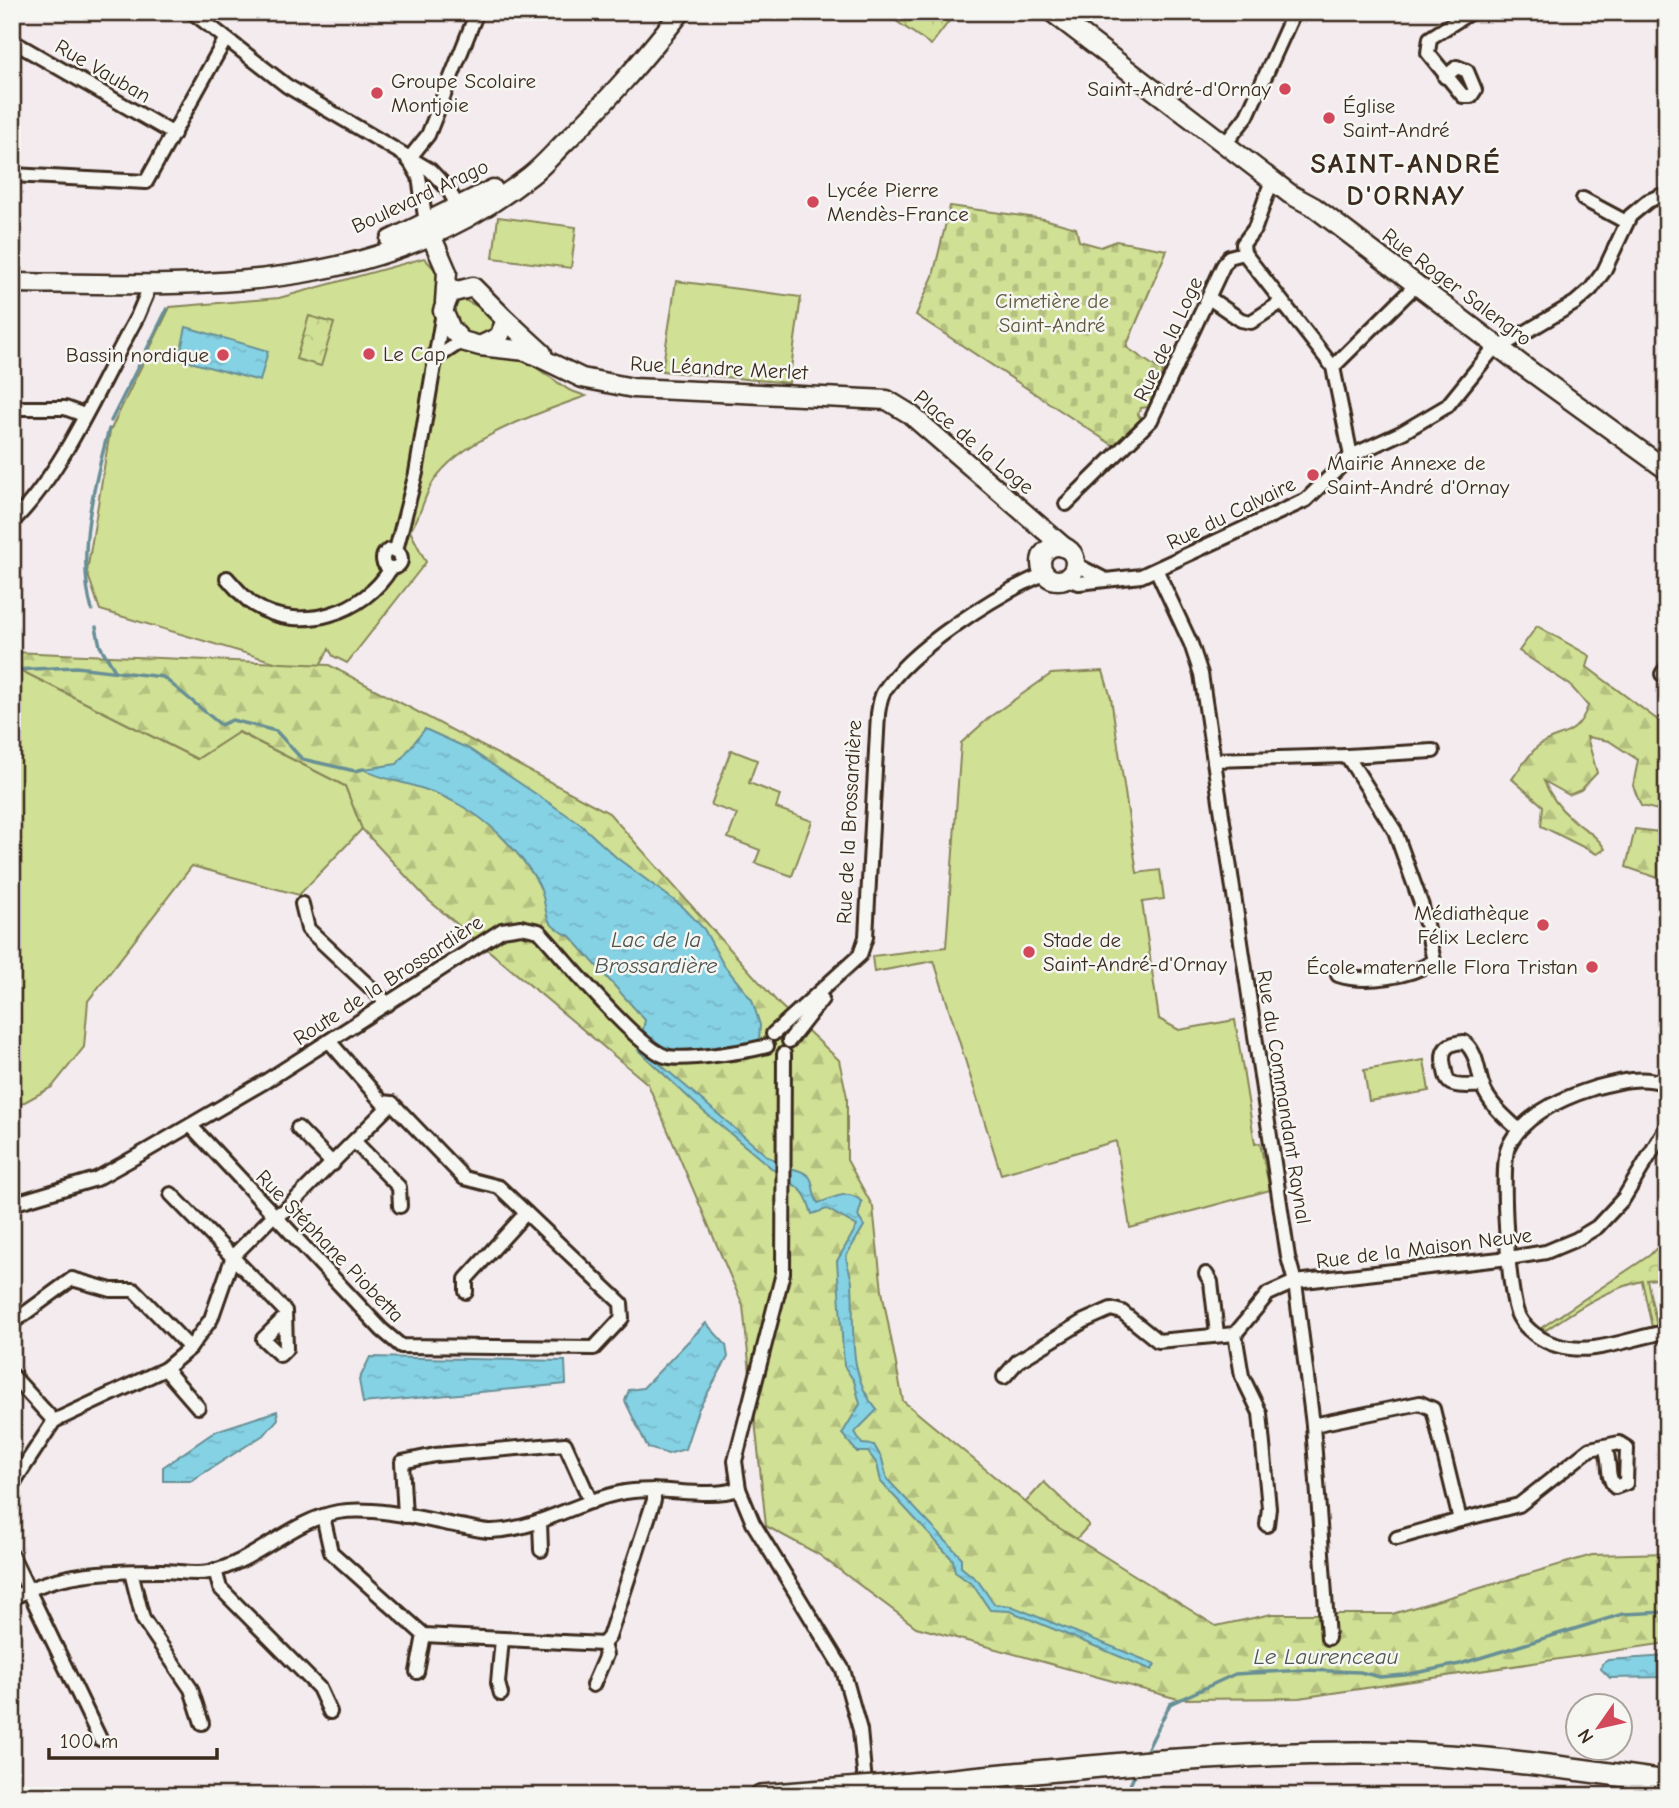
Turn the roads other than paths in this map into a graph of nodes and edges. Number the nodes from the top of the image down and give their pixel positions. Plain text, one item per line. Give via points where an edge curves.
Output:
1 (192, 12) edge
2 (477, 12) edge
3 (681, 12) edge
4 (1052, 12) edge
5 (1294, 12) edge
6 (1471, 12) edge
7 (225, 40) junction
8 (12, 41) edge
9 (1445, 77) dead end
10 (174, 134) junction
11 (1225, 144) junction
12 (408, 160) junction
13 (12, 175) edge
14 (1272, 180) junction
15 (1667, 193) edge
16 (1583, 200) dead end
17 (462, 213) junction
18 (1626, 222) junction
19 (435, 227) junction
20 (1244, 253) junction
21 (12, 283) edge
22 (1417, 284) junction
23 (147, 285) junction
24 (472, 287) junction
25 (1209, 298) junction
26 (1280, 303) junction
27 (444, 307) junction
28 (506, 320) junction
29 (462, 341) junction
30 (480, 346) junction
31 (1500, 347) junction
32 (436, 358) junction
33 (553, 362) junction
34 (1333, 367) junction
35 (887, 400) joint
36 (12, 408) edge
37 (84, 415) junction
38 (1351, 456) junction
39 (1667, 470) edge
40 (1066, 504) dead end
41 (1031, 519) junction
42 (12, 522) edge
43 (1065, 548) junction
44 (1042, 556) junction
45 (1070, 571) junction
46 (1157, 571) junction
47 (1044, 574) junction
48 (227, 578) dead end
49 (1433, 751) dead end
50 (1347, 756) junction
51 (1214, 760) junction
52 (302, 904) dead end
53 (1338, 975) dead end
54 (837, 979) junction
55 (388, 1004) junction
56 (773, 1034) junction
57 (329, 1041) junction
58 (789, 1041) junction
59 (767, 1046) junction
60 (784, 1054) junction
61 (1667, 1084) edge
62 (1483, 1086) dead end
63 (392, 1103) junction
64 (191, 1126) junction
65 (1667, 1126) edge
66 (298, 1128) dead end
67 (1519, 1130) junction
68 (355, 1142) junction
69 (334, 1164) junction
70 (172, 1194) dead end
71 (12, 1204) edge
72 (400, 1206) dead end
73 (526, 1213) junction
74 (274, 1215) junction
75 (233, 1256) junction
76 (1509, 1258) junction
77 (1206, 1274) dead end
78 (1295, 1282) junction
79 (466, 1292) dead end
80 (285, 1317) dead end
81 (12, 1323) edge
82 (1667, 1332) edge
83 (1217, 1334) junction
84 (1235, 1334) junction
85 (190, 1348) junction
86 (165, 1369) junction
87 (12, 1375) edge
88 (1004, 1377) dead end
89 (198, 1407) dead end
90 (54, 1422) junction
91 (1313, 1426) junction
92 (1604, 1446) dead end
93 (12, 1485) edge
94 (739, 1489) junction
95 (654, 1490) junction
96 (591, 1502) junction
97 (323, 1516) junction
98 (405, 1516) junction
99 (1460, 1520) junction
100 (540, 1522) junction
101 (1267, 1525) dead end
102 (1397, 1538) dead end
103 (541, 1550) dead end
104 (12, 1556) edge
105 (215, 1570) junction
106 (131, 1572) junction
107 (27, 1589) junction
108 (12, 1599) edge
109 (424, 1635) junction
110 (1328, 1638) dead end
111 (502, 1639) junction
112 (603, 1644) junction
113 (417, 1672) dead end
114 (593, 1685) dead end
115 (501, 1694) dead end
116 (330, 1712) dead end
117 (202, 1723) dead end
118 (100, 1739) dead end
119 (1667, 1782) edge
120 (857, 1792) edge
121 (761, 1796) edge

1 - 7 street
2 - 12 street via 428,135
3 - 17 main road, Boulevard Arago via 617,92 552,155
4 - 11 main road, Rue Roger Salengro
5 - 11 street via 1247,116
6 - 9 street via 1430,38 1428,53
7 - 10 street
7 - 12 street via 287,86
8 - 10 street, Rue Vauban
10 - 13 street via 146,182
11 - 14 main road, Rue Roger Salengro
12 - 17 street via 439,178
12 - 19 street via 419,177
14 - 20 street via 1255,228 1243,244
14 - 22 main road, Rue Roger Salengro
15 - 18 street via 1636,208
16 - 18 street
17 - 19 main road, Boulevard Arago
18 - 31 street, Rue du Calvaire via 1591,289
19 - 23 main road, Boulevard Arago via 263,278
19 - 24 main road
19 - 27 main road via 447,272
20 - 25 street, Rue de la Loge via 1229,257
20 - 26 street
21 - 23 main road, Boulevard Arago
22 - 31 main road, Rue Roger Salengro
22 - 34 street
23 - 37 street via 137,317
24 - 27 main road via 450,293
24 - 28 main road
25 - 26 street via 1251,322
25 - 40 street, Rue de la Loge via 1151,420
26 - 34 street
27 - 29 main road via 451,329
27 - 32 street
28 - 30 main road via 499,337
28 - 33 main road, Rue Léandre Merlet
29 - 30 main road
29 - 32 street
30 - 33 main road, Rue Léandre Merlet via 526,351
31 - 38 street, Rue du Calvaire via 1447,406
31 - 39 main road, Rue Roger Salengro
32 - 48 street via 415,473 396,550 383,556 391,568 383,582 362,601 307,619 261,608
33 - 35 main road, Rue Léandre Merlet via 582,378 633,388
34 - 38 street
35 - 41 main road, Place de la Loge via 910,414
36 - 37 street via 65,408
37 - 42 street via 34,499
38 - 46 street, Rue du Calvaire via 1306,500
41 - 43 main road, Place de la Loge
41 - 44 main road, Place de la Loge
43 - 44 main road via 1049,548
43 - 45 main road via 1073,554
44 - 47 main road
45 - 46 street via 1079,583
45 - 47 main road via 1054,580
46 - 51 street, Rue du Commandant Raynal via 1201,674
47 - 54 street, Rue de la Brossardière via 978,609 906,667 882,694 866,937 860,955
49 - 50 street
50 - 51 street
50 - 53 street via 1395,831 1422,906 1434,961 1420,971 1353,980
51 - 78 street, Rue du Commandant Raynal
52 - 55 street via 308,929
54 - 56 street
54 - 58 street
55 - 57 street, Route de la Brossardière
55 - 59 street, Route de la Brossardière via 502,930 521,927 539,931 641,1041 665,1057
56 - 58 street via 783,1034
56 - 59 street
57 - 63 street, Rue Stéphane Piobetta via 382,1102
57 - 64 street, Route de la Brossardière
58 - 60 street
59 - 60 street via 773,1055
60 - 94 street via 783,1273 735,1461
61 - 67 street via 1627,1078 1581,1092 1539,1113
62 - 67 street via 1491,1103
63 - 68 street
63 - 73 street, Rue Stéphane Piobetta via 464,1178 499,1186
64 - 71 street, Route de la Brossardière via 96,1179
64 - 74 street, Rue Stéphane Piobetta
65 - 76 street, Rue de la Maison Neuve via 1624,1198 1597,1227 1546,1252
66 - 69 street
67 - 76 street via 1503,1171
68 - 69 street
68 - 72 street via 399,1187
69 - 74 street
70 - 75 street
73 - 74 street, Rue Stéphane Piobetta via 621,1303 622,1318 589,1351 401,1346
73 - 79 street via 466,1279
74 - 75 street
75 - 80 street via 285,1311
75 - 85 street via 211,1319
76 - 78 street, Rue de la Maison Neuve
76 - 82 street via 1518,1316 1536,1336 1556,1345 1595,1348
77 - 83 street
78 - 84 street via 1268,1294
78 - 91 street, Rue du Commandant Raynal
81 - 85 street via 72,1279 111,1290 134,1290
83 - 84 street
83 - 88 street via 1158,1341 1122,1312 1111,1309 1018,1361
84 - 101 street via 1242,1376 1260,1413
85 - 86 street
86 - 89 street
86 - 90 street
87 - 90 street
90 - 93 street
91 - 99 street via 1420,1403 1433,1409
91 - 110 street, Rue du Commandant Raynal
92 - 99 street via 1590,1449 1518,1505
94 - 95 street via 714,1494
94 - 120 street via 753,1523 843,1670 860,1730
95 - 96 street
95 - 112 street
96 - 98 street via 565,1444 402,1462
96 - 100 street
97 - 98 street via 351,1511
97 - 105 street via 240,1563
97 - 109 street via 331,1552
98 - 100 street via 490,1531
99 - 102 street
100 - 103 street
104 - 107 street
105 - 106 street
105 - 116 street via 220,1588 319,1688
106 - 107 street via 95,1572
106 - 117 street via 143,1619 191,1689
107 - 108 street
107 - 118 street
109 - 111 street
109 - 113 street
111 - 112 street
111 - 115 street
112 - 114 street via 606,1655
119 - 120 main road, bridge via 1509,1761 1394,1753 1280,1754
120 - 121 main road

